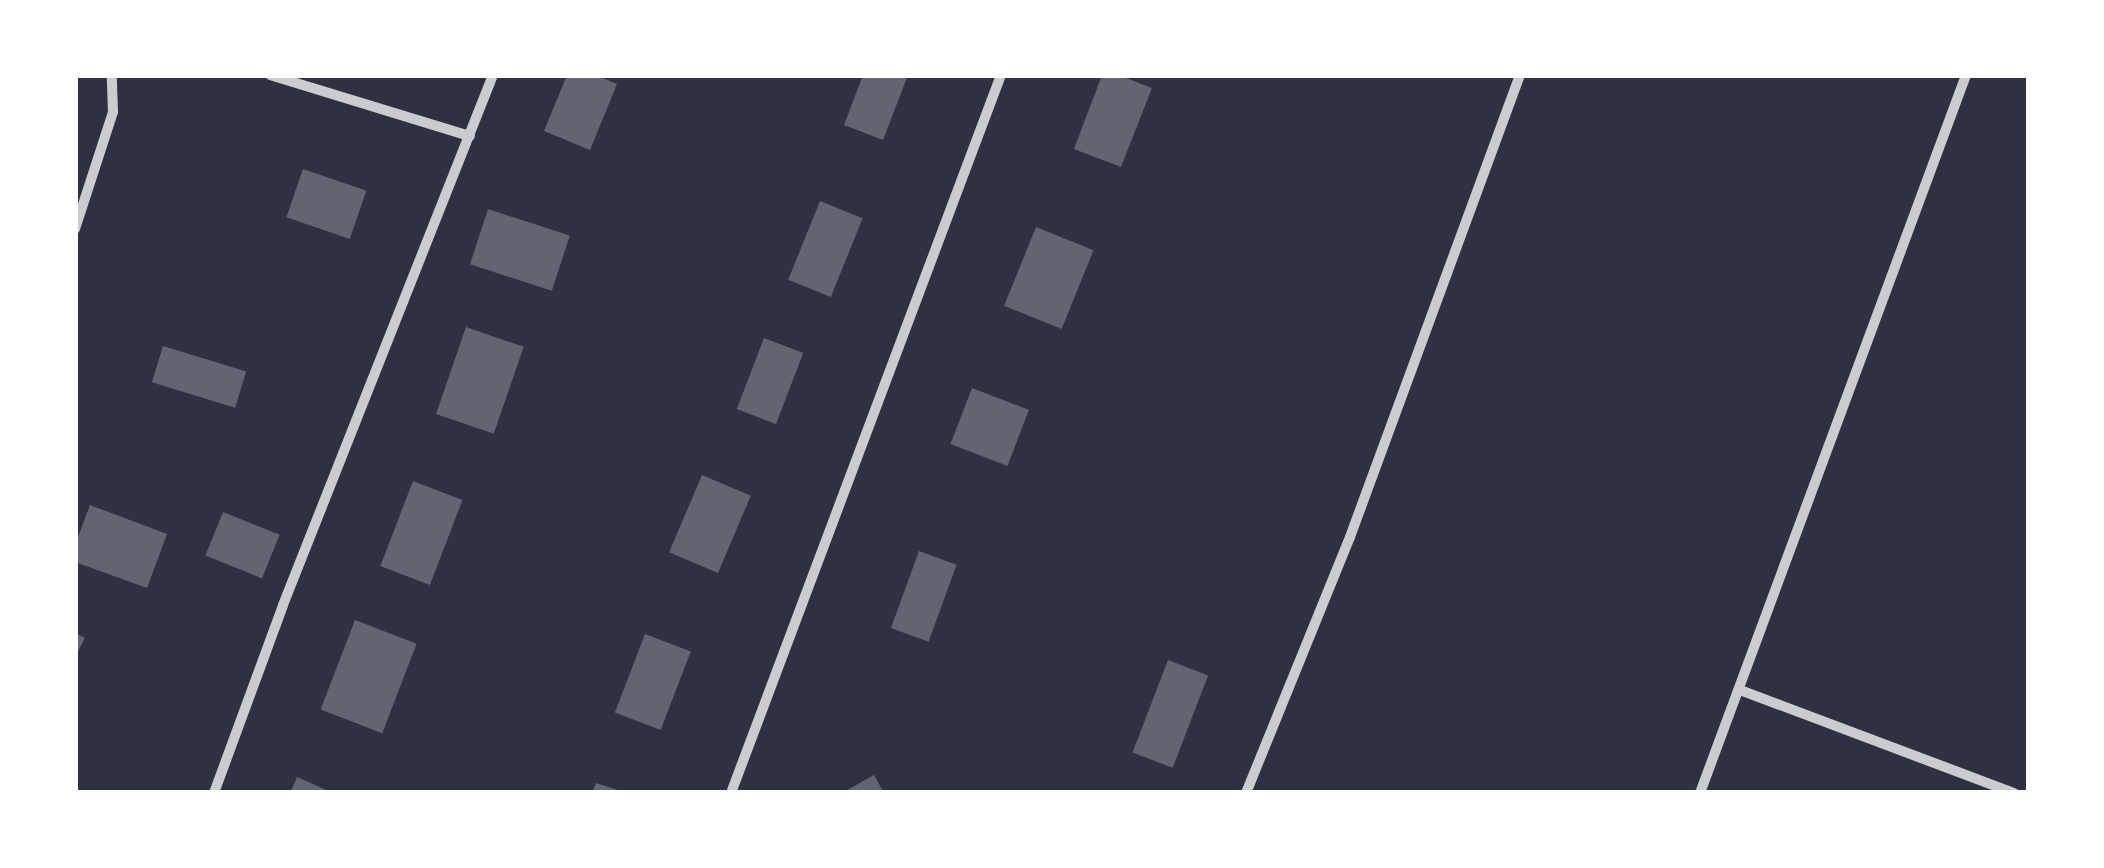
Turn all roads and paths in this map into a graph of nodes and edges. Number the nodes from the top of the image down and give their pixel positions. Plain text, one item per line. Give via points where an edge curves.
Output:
1 (112, 75) edge
2 (270, 75) edge
3 (493, 75) edge
4 (1001, 75) edge
5 (1520, 75) edge
6 (1966, 75) edge
7 (470, 136) junction
8 (75, 229) edge
9 (1740, 690) junction
10 (214, 793) edge
11 (731, 793) edge
12 (1246, 793) edge
13 (1700, 793) edge
14 (2014, 793) edge

1 - 8 street via 112,112
2 - 7 street
3 - 7 street
4 - 11 street
5 - 12 street via 1350,537
6 - 9 street
7 - 10 street
9 - 13 street
9 - 14 street

